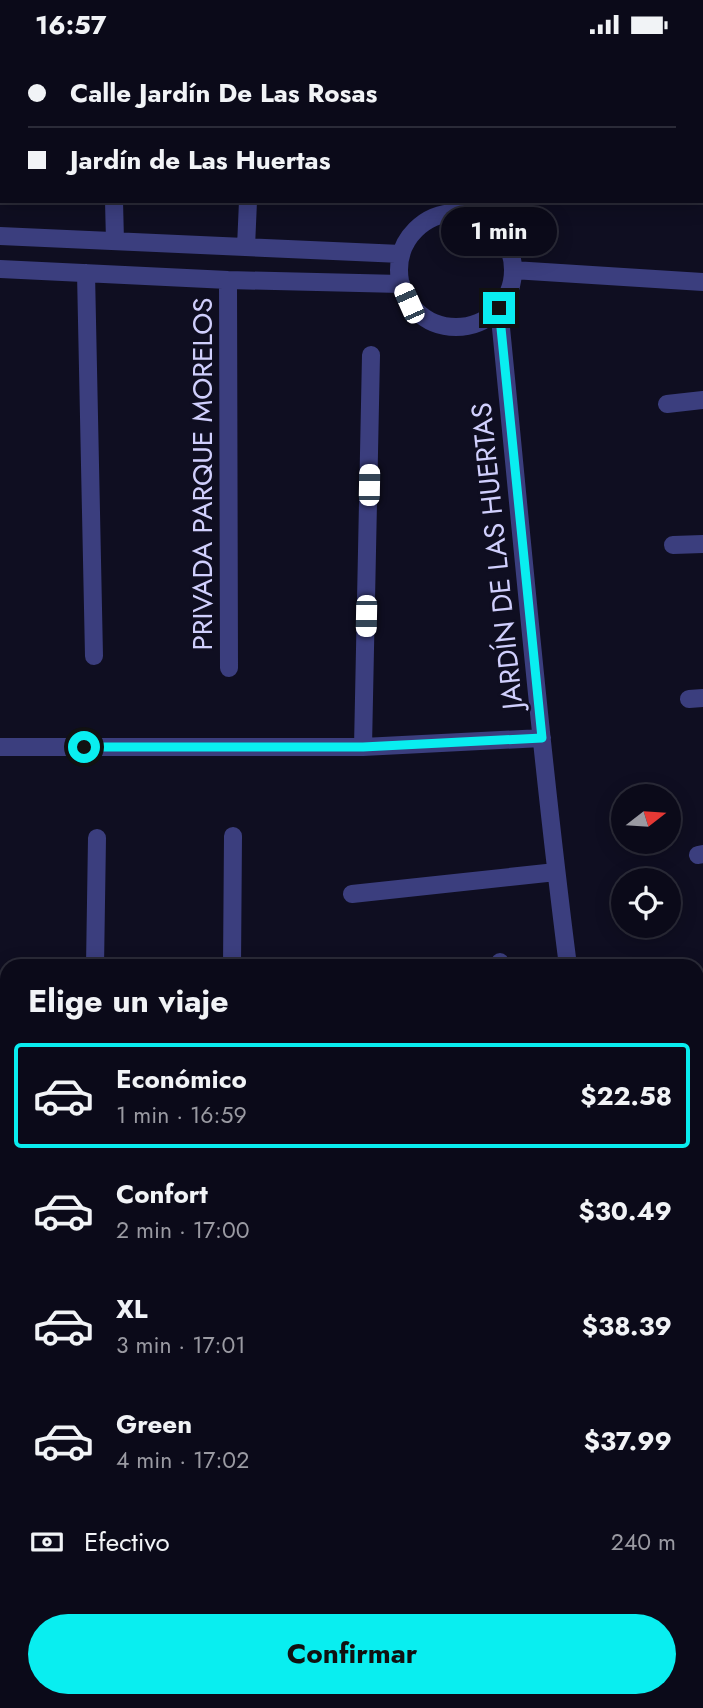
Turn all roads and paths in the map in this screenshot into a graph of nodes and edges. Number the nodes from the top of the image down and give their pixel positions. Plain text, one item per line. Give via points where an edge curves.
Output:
1 (114, 203) edge
2 (248, 203) edge
3 (497, 203) edge
4 (499, 232) junction
5 (0, 236) edge
6 (114, 241) junction
7 (246, 247) junction
8 (401, 254) junction
9 (0, 269) edge
10 (513, 270) junction
11 (86, 273) junction
12 (228, 280) junction
13 (703, 282) edge
14 (401, 284) junction
15 (499, 308) junction
16 (372, 355) dead end
17 (703, 400) edge
18 (667, 404) dead end
19 (703, 544) edge
20 (673, 545) dead end
21 (94, 656) dead end
22 (229, 669) dead end
23 (542, 738) junction
24 (0, 747) edge
25 (363, 747) junction
26 (233, 836) dead end
27 (97, 838) dead end
28 (556, 872) junction
29 (352, 894) dead end
30 (95, 959) edge
31 (232, 959) edge
32 (567, 959) edge

1 - 6 street
2 - 7 street
3 - 4 street
4 - 8 street via 464,214 444,215 425,222 410,236
4 - 10 street
5 - 6 street
6 - 7 street
7 - 8 street
8 - 14 street
9 - 11 street
10 - 13 street
10 - 15 street via 510,290
11 - 12 street
11 - 21 street
12 - 14 street
12 - 22 street, PRIVADA PARQUE MORELOS
14 - 15 street via 409,303 443,326 483,321
15 - 23 street, JARDÍN DE LAS HUERTAS
16 - 25 street
17 - 18 street
19 - 20 street
23 - 25 street
23 - 28 street, JARDÍN DE LAS HUERTAS
24 - 25 street
26 - 31 street
27 - 30 street
28 - 29 street
28 - 32 street, JARDÍN DE LAS HUERTAS

